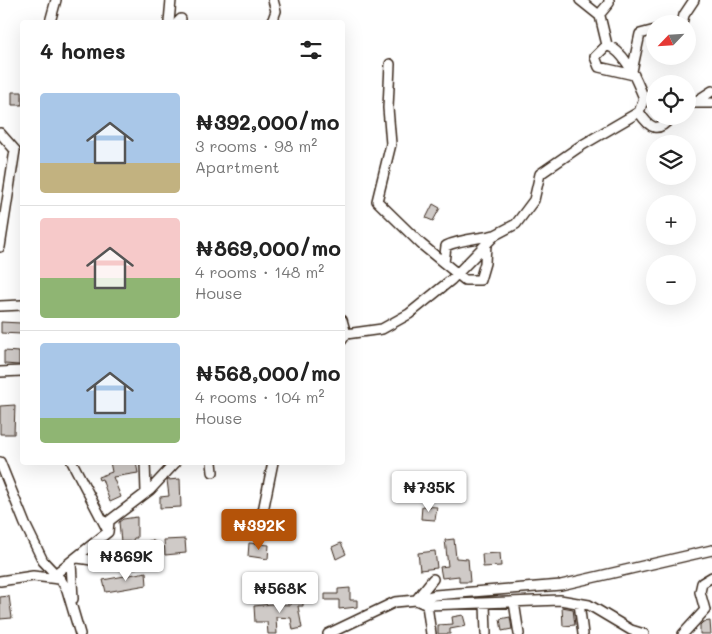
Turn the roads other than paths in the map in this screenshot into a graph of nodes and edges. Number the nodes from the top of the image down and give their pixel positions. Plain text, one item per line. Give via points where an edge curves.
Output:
1 (56, 0) edge
2 (172, 0) edge
3 (274, 0) edge
4 (580, 0) edge
5 (609, 0) edge
6 (694, 0) edge
7 (598, 15) junction
8 (684, 15) edge
9 (51, 20) edge
10 (169, 20) edge
11 (273, 20) edge
12 (646, 32) edge
13 (607, 45) junction
14 (390, 64) dead end
15 (633, 73) junction
16 (712, 91) edge
17 (696, 100) edge
18 (712, 102) edge
19 (696, 103) edge
20 (639, 112) junction
21 (646, 124) edge
22 (648, 125) edge
23 (665, 125) edge
24 (0, 133) edge
25 (20, 147) edge
26 (2, 226) edge
27 (495, 235) junction
28 (486, 243) junction
29 (0, 247) edge
30 (444, 262) junction
31 (457, 273) junction
32 (20, 305) edge
33 (0, 306) edge
34 (345, 337) edge
35 (20, 371) edge
36 (0, 372) edge
37 (0, 462) edge
38 (74, 465) edge
39 (146, 465) edge
40 (173, 465) edge
41 (272, 465) edge
42 (146, 492) junction
43 (261, 521) dead end
44 (108, 532) junction
45 (151, 546) dead end
46 (712, 550) edge
47 (74, 560) junction
48 (58, 577) junction
49 (712, 577) edge
50 (433, 579) dead end
51 (0, 581) edge
52 (416, 600) junction
53 (514, 602) junction
54 (485, 603) junction
55 (579, 603) junction
56 (427, 605) junction
57 (74, 609) junction
58 (708, 612) edge
59 (80, 634) edge
60 (328, 634) edge
61 (431, 634) edge
62 (486, 634) edge
63 (519, 634) edge
64 (583, 634) edge
65 (644, 634) edge
66 (684, 634) edge

1 - 9 street
2 - 10 street
3 - 11 street via 276,11
4 - 7 street
5 - 7 street
6 - 8 street
7 - 13 street via 604,24
12 - 15 street via 640,34
13 - 15 street via 615,48
13 - 15 street via 596,57 599,67
14 - 30 street via 388,108 392,144 377,201
15 - 20 street via 644,98
16 - 17 street
18 - 19 street
20 - 21 street
20 - 27 street via 540,174 534,200 516,224
22 - 23 street via 655,128
24 - 25 street
25 - 26 street
26 - 29 street
27 - 28 street
27 - 30 street via 458,240 446,246
28 - 31 street
28 - 31 street via 480,280 465,280
30 - 31 street
31 - 34 street via 409,314 388,326
32 - 33 street
35 - 36 street
37 - 48 street via 24,524 43,561
38 - 44 street
39 - 42 street
40 - 42 street
41 - 43 street
42 - 44 street via 109,521
44 - 47 street
45 - 47 street via 142,560 123,566 98,560
46 - 52 street via 562,585 435,595
47 - 48 street
47 - 57 street
48 - 51 street via 33,576
48 - 57 street
49 - 58 street via 702,583 700,592
50 - 52 street
52 - 56 street
52 - 60 street via 394,602
53 - 54 street
53 - 55 street via 560,600
53 - 63 street
54 - 56 street
54 - 62 street
55 - 64 street
55 - 65 street
56 - 61 street
57 - 59 street
58 - 66 street

